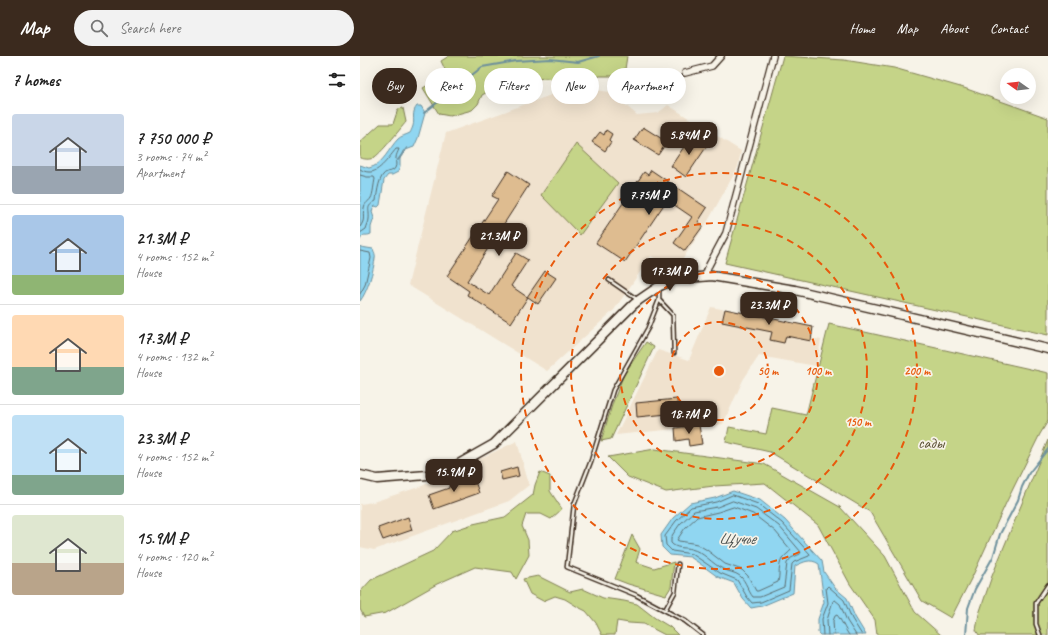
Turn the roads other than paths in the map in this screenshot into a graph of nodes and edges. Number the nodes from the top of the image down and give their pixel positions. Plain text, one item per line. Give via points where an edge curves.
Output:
1 (721, 56) edge
2 (773, 56) edge
3 (686, 73) edge
4 (705, 276) junction
5 (609, 280) dead end
6 (658, 287) junction
7 (639, 300) junction
8 (660, 300) junction
9 (1048, 350) edge
10 (674, 353) dead end
11 (360, 476) edge
12 (678, 564) dead end
13 (1048, 585) edge
14 (665, 610) junction
15 (703, 635) edge
16 (1040, 635) edge

1 - 3 street via 712,66
2 - 4 street via 726,233
4 - 6 street via 675,279
4 - 9 street via 795,290
5 - 7 lane
6 - 7 street
6 - 8 lane
7 - 11 street via 494,444 455,466 427,475 377,479
8 - 10 lane via 673,315
8 - 14 lane via 648,328 613,390 574,505 567,567 636,594
12 - 14 lane via 675,592
13 - 16 lane via 1036,603 1036,624
14 - 15 lane

